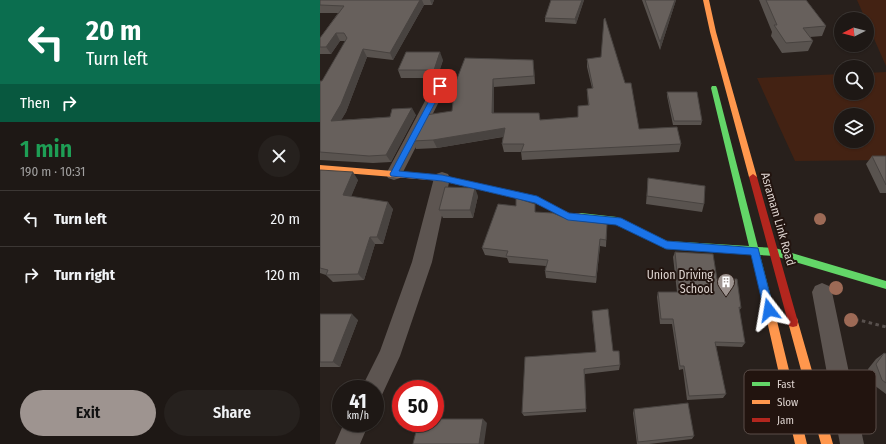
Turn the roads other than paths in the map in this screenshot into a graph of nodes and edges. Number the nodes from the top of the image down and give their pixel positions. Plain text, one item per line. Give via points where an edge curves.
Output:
1 (706, 0) edge
2 (711, 78) dead end
3 (440, 86) dead end
4 (320, 168) edge
5 (394, 174) junction
6 (442, 178) junction
7 (755, 251) junction
8 (775, 252) junction
9 (886, 285) edge
10 (822, 292) dead end
11 (783, 370) edge
12 (807, 370) edge
13 (837, 370) edge
14 (377, 380) edge
15 (353, 432) edge
16 (799, 434) edge
17 (824, 434) edge
18 (850, 434) edge
19 (347, 444) edge
20 (801, 444) edge
21 (827, 444) edge
22 (852, 444) edge

1 - 8 main road, Asramam Link Road
2 - 7 main road
3 - 5 street
4 - 5 main road
5 - 6 main road
6 - 7 main road via 537,200 568,216 617,221 666,245
6 - 14 street via 422,262 389,356
7 - 8 main road
7 - 11 main road
8 - 9 main road
8 - 12 main road, Asramam Link Road
10 - 13 street
15 - 19 street
16 - 20 main road
17 - 21 main road, Asramam Link Road
18 - 22 street

